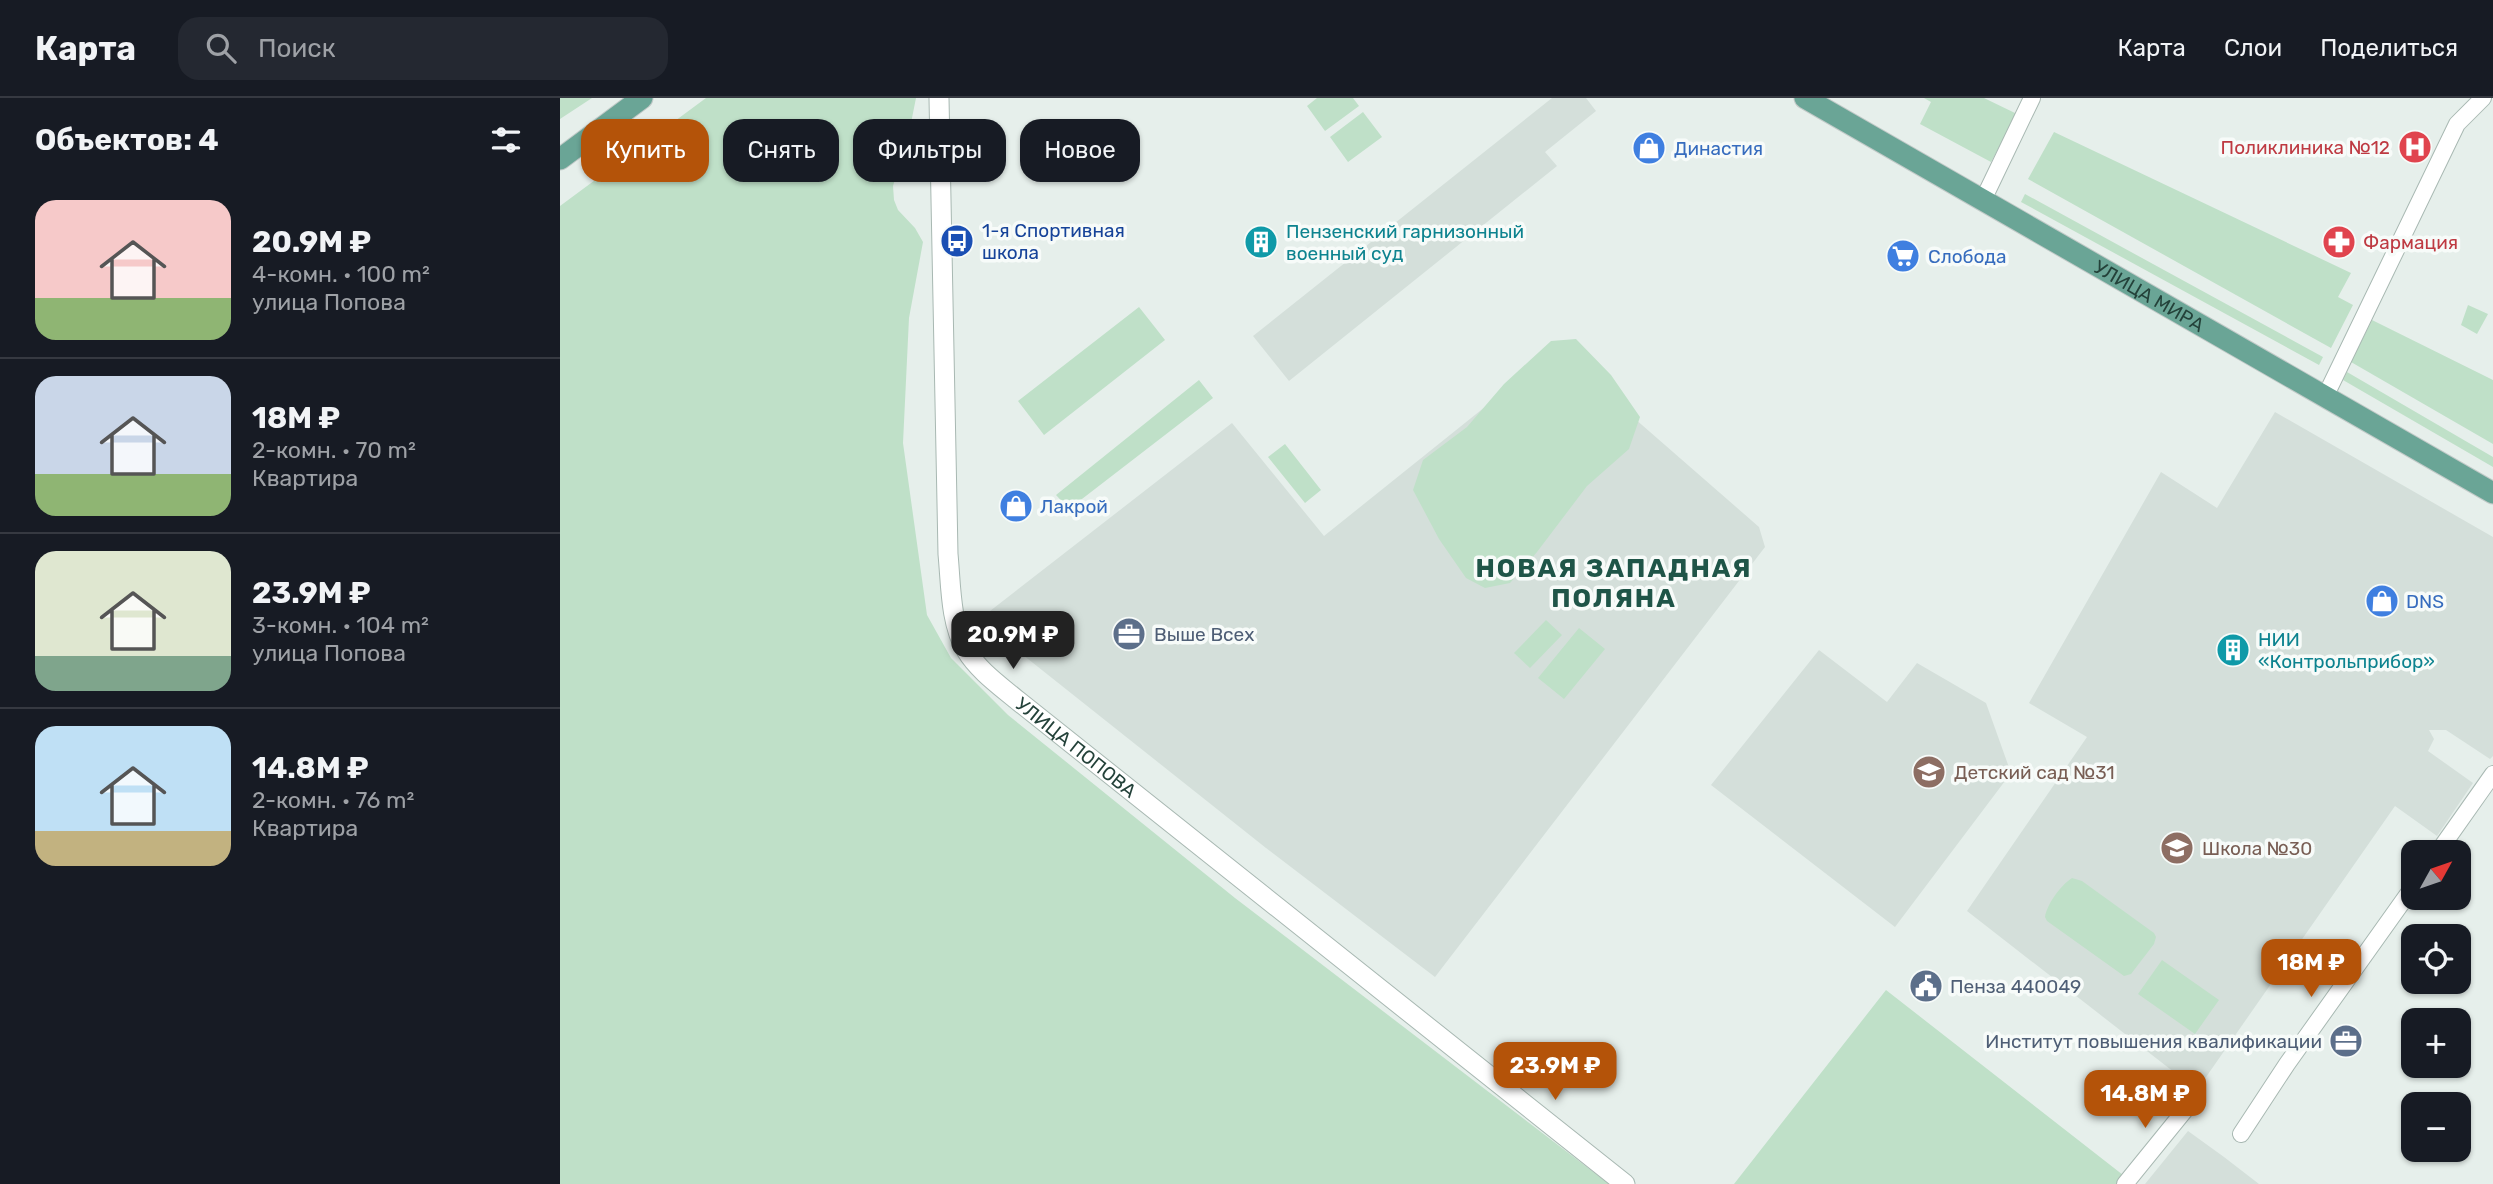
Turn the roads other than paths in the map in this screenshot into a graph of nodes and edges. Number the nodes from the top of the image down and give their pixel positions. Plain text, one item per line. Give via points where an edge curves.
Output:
1 (642, 98) edge
2 (939, 98) edge
3 (1805, 98) edge
4 (2032, 98) edge
5 (2483, 98) edge
6 (560, 159) edge
7 (1983, 200) junction
8 (2325, 397) junction
9 (2493, 493) edge
10 (2493, 775) edge
11 (2447, 840) edge
12 (2401, 904) edge
13 (2194, 1099) dead end
14 (2241, 1134) dead end
15 (1625, 1184) edge
16 (2125, 1184) edge

1 - 6 main road
2 - 15 street, УЛИЦА ПОПОВА via 948,554 953,606 967,651 1017,700
3 - 7 main road, УЛИЦА МИРА
4 - 7 street
5 - 8 street via 2457,124
7 - 8 main road, УЛИЦА МИРА
8 - 9 main road, УЛИЦА МИРА
10 - 11 street
12 - 14 street
13 - 16 street

